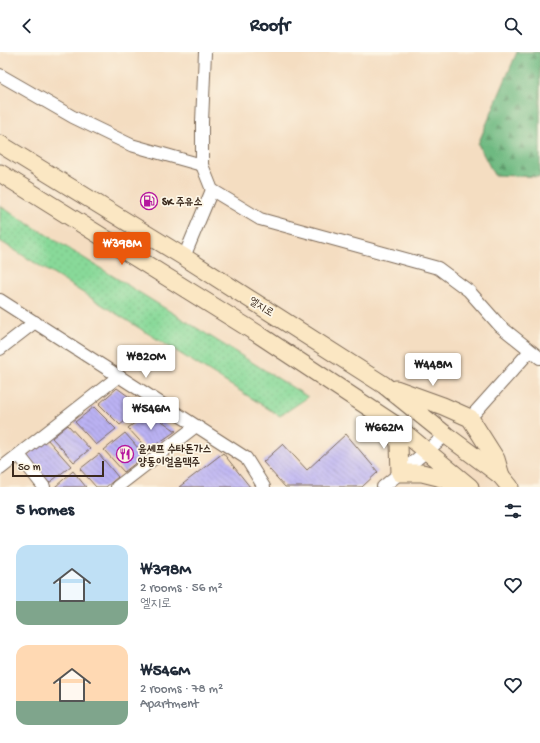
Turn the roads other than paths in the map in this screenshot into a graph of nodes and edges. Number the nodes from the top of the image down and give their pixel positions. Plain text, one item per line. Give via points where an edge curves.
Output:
1 (205, 52) edge
2 (0, 75) edge
3 (0, 144) edge
4 (202, 165) junction
5 (0, 173) edge
6 (212, 190) junction
7 (184, 257) junction
8 (0, 300) edge
9 (35, 322) junction
10 (0, 349) edge
11 (535, 354) edge
12 (119, 376) junction
13 (384, 385) junction
14 (470, 418) junction
15 (394, 424) junction
16 (196, 426) junction
17 (446, 435) junction
18 (427, 452) junction
19 (19, 454) junction
20 (0, 469) edge
21 (400, 474) junction
22 (506, 481) edge
23 (44, 487) edge
24 (117, 487) edge
25 (264, 487) edge
26 (383, 487) edge
27 (466, 487) edge
28 (470, 487) edge

1 - 4 street
2 - 4 street via 73,117 131,145
3 - 7 main road, 엘지로
4 - 6 street
5 - 15 main road via 258,334
6 - 7 street
6 - 11 street via 260,219 438,268 469,291 500,326
7 - 13 main road, 엘지로
8 - 9 street
9 - 10 street
9 - 12 street
11 - 14 street
12 - 16 street
12 - 19 street
13 - 14 main road
13 - 17 main road, 엘지로
14 - 22 main road via 496,459
15 - 18 main road
15 - 21 main road via 399,445
16 - 24 street
16 - 25 street via 246,458
17 - 18 street
17 - 22 main road, 엘지로
18 - 21 street
18 - 28 main road
19 - 20 street
19 - 23 street
21 - 26 street
21 - 27 main road via 422,473

